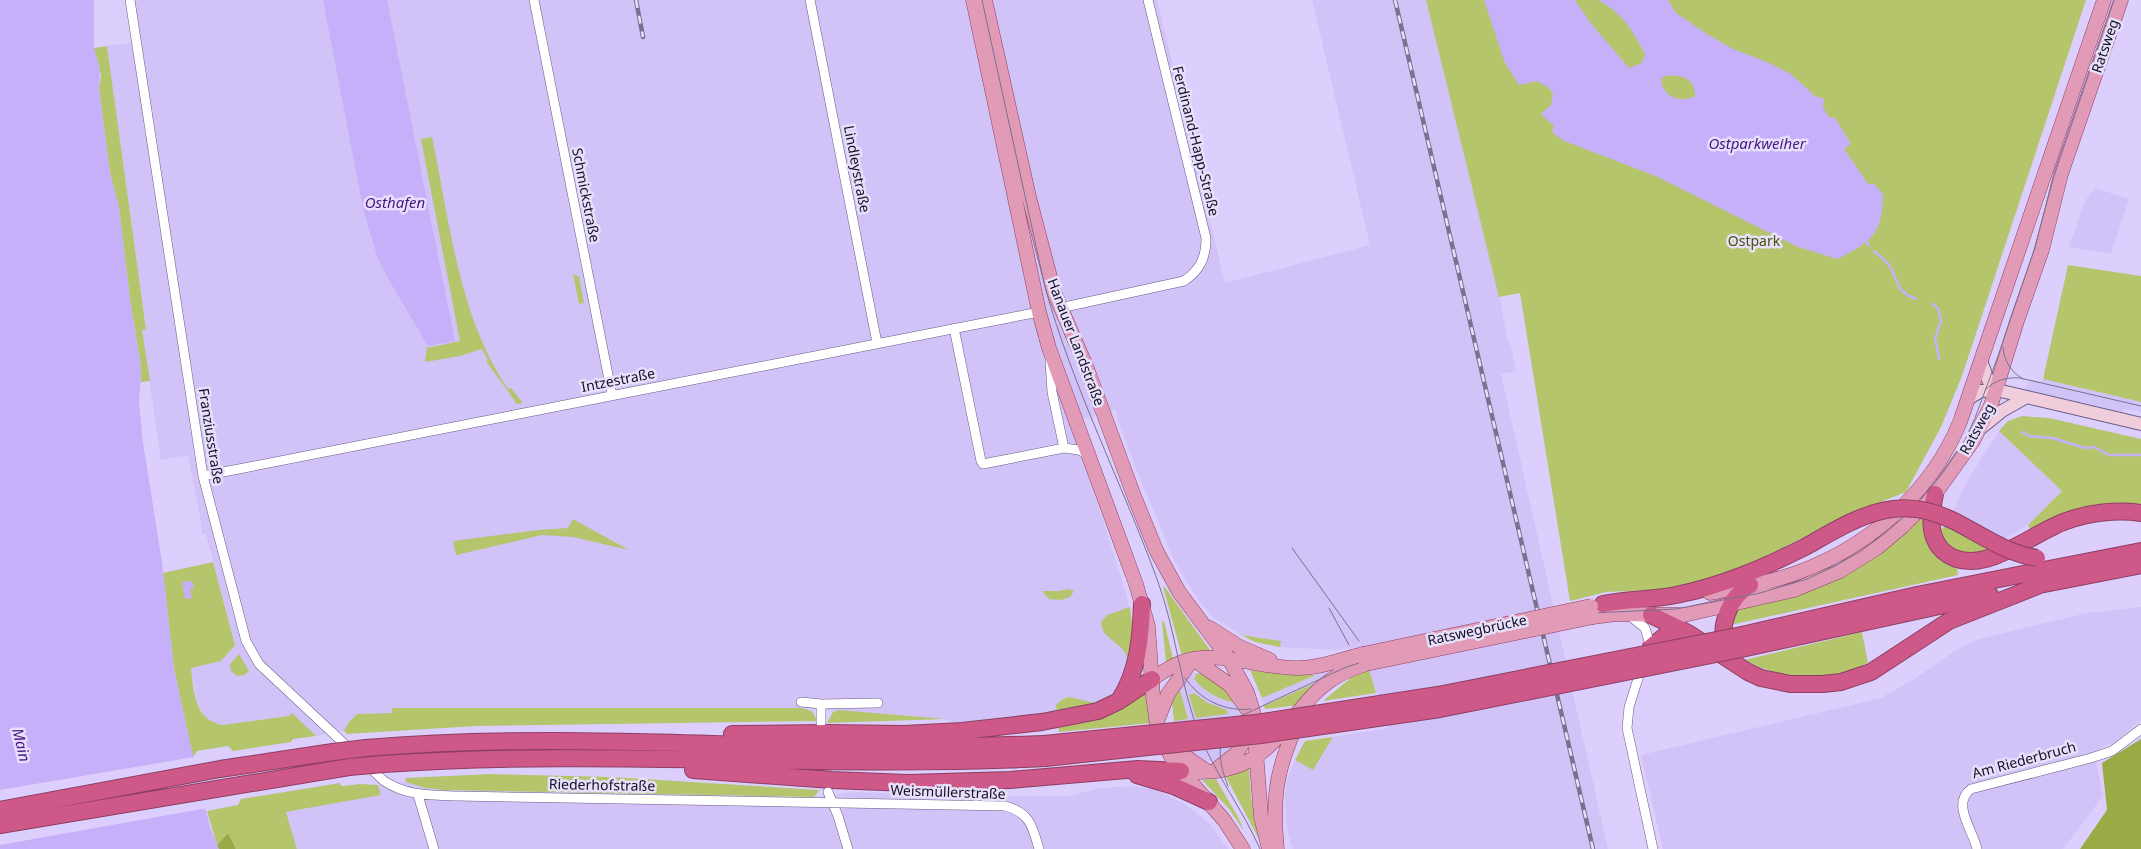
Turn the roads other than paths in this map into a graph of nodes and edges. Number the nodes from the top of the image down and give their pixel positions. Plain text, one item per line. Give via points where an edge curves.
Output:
1 (130, 0) edge
2 (534, 0) edge
3 (810, 0) edge
4 (974, 0) edge
5 (985, 0) edge
6 (1148, 0) edge
7 (2104, 0) edge
8 (2121, 0) edge
9 (1060, 308) junction
10 (1039, 312) junction
11 (954, 328) junction
12 (877, 343) junction
13 (1049, 348) junction
14 (1981, 361) junction
15 (1997, 390) junction
16 (612, 395) junction
17 (2025, 398) junction
18 (1968, 400) junction
19 (2141, 424) edge
20 (1981, 428) junction
21 (1064, 448) junction
22 (1089, 455) junction
23 (203, 476) junction
24 (1935, 494) junction
25 (2141, 513) edge
26 (2141, 550) edge
27 (2084, 561) junction
28 (2141, 566) edge
29 (2045, 584) junction
30 (1750, 585) junction
31 (1142, 604) junction
32 (1731, 606) junction
33 (1596, 609) junction
34 (1626, 614) junction
35 (1651, 615) junction
36 (1200, 620) junction
37 (1681, 629) junction
38 (1744, 641) junction
39 (1651, 647) junction
40 (1228, 659) junction
41 (1365, 659) junction
42 (1193, 660) junction
43 (1739, 666) junction
44 (1293, 668) junction
45 (1152, 679) junction
46 (1314, 695) junction
47 (1119, 701) junction
48 (801, 702) dead end
49 (878, 702) dead end
50 (821, 704) junction
51 (821, 723) dead end
52 (1254, 723) junction
53 (1158, 727) junction
54 (2141, 729) edge
55 (665, 742) junction
56 (1044, 751) junction
57 (1257, 756) junction
58 (589, 760) junction
59 (1181, 771) junction
60 (1208, 772) junction
61 (1080, 775) junction
62 (828, 792) dead end
63 (418, 795) junction
64 (1209, 802) junction
65 (832, 803) junction
66 (0, 810) edge
67 (0, 825) edge
68 (434, 849) edge
69 (848, 849) edge
70 (1039, 849) edge
71 (1243, 849) edge
72 (1269, 849) edge
73 (1277, 849) edge
74 (1653, 849) edge
75 (1976, 849) edge

1 - 23 street, Franziusstraße
2 - 16 street, Schmickstraße
3 - 12 street, Lindleystraße
4 - 10 main road, Hanauer Landstraße
5 - 9 main road, Hanauer Landstraße via 1030,197
6 - 9 street, Ferdinand-Happ-Straße via 1206,249 1202,263 1184,281
7 - 14 main road, Ratsweg
8 - 15 main road, Ratsweg via 2062,174 2042,250
9 - 10 main road
9 - 36 main road, Hanauer Landstraße via 1086,366 1156,550 1179,592
10 - 11 street, Intzestraße
10 - 13 main road, Hanauer Landstraße
11 - 12 street, Intzestraße
11 - 21 street via 984,464
12 - 16 street, Intzestraße
13 - 21 street via 1052,392
13 - 22 main road, Hanauer Landstraße
14 - 15 main road via 1989,382
14 - 18 main road, Ratsweg
15 - 17 main road
15 - 18 main road via 1981,391
15 - 20 main road, Ratsweg
16 - 23 street, Intzestraße
17 - 19 main road
17 - 20 main road
18 - 30 main road, Ratsweg via 1955,433 1935,468 1908,501 1885,522 1867,537 1827,560 1798,573
20 - 24 main road, Ratsweg
21 - 22 street
22 - 31 main road, Hanauer Landstraße
23 - 63 street, Franziusstraße via 246,641 254,657 384,781
24 - 25 highway via 1931,516 1934,537 1948,555 1965,561 1997,556 2068,520 2106,513
24 - 32 main road, Ratsweg via 1896,533 1853,564 1794,590
26 - 27 highway
27 - 33 highway, bridge via 2037,558 2005,550 1950,519 1922,511 1886,509 1860,516 1747,574 1675,595 1624,600
27 - 38 highway via 1917,595
28 - 29 highway
29 - 38 highway
29 - 43 highway via 1949,621 1918,639 1884,666 1857,678 1823,684 1790,684 1761,678
30 - 32 highway via 1741,591
30 - 33 main road, Ratsweg via 1667,601
31 - 45 main road, Hanauer Landstraße via 1150,641
31 - 47 highway via 1134,667
32 - 35 main road, Ratsweg via 1684,615
32 - 43 highway via 1726,617 1724,638
33 - 34 main road, Ratsweg
33 - 41 main road, Ratswegbrücke, bridge
34 - 35 main road, Ratsweg
34 - 39 street via 1645,628
35 - 37 highway
36 - 40 main road, Hanauer Landstraße
36 - 44 main road via 1238,646
37 - 39 highway via 1666,635
37 - 43 highway
38 - 56 highway, bridge via 1428,697
39 - 74 street via 1632,696 1628,728
40 - 42 main road
40 - 44 main road
40 - 52 main road, Hanauer Landstraße via 1247,692
41 - 44 main road
41 - 46 main road
42 - 45 main road via 1177,664
42 - 52 main road via 1230,686
42 - 53 main road via 1168,694
45 - 47 highway
45 - 53 main road, Hanauer Landstraße
46 - 57 main road via 1277,740
46 - 73 main road via 1296,726 1279,770 1274,809
47 - 55 highway via 1098,711 1068,718 962,731 730,734
48 - 50 street
49 - 50 street
50 - 51 street
52 - 57 main road, Hanauer Landstraße
52 - 60 main road via 1232,759
53 - 59 main road, Hanauer Landstraße via 1167,751
53 - 60 main road via 1178,752
54 - 75 street, Am Riederbruch via 2124,744 2098,756 1971,788 1962,806
55 - 56 highway
55 - 66 highway, bridge via 475,741 366,748 220,769
56 - 58 highway via 930,762
57 - 60 main road via 1233,767
57 - 72 main road via 1261,817
58 - 61 highway via 871,782 991,781
58 - 67 highway, bridge via 484,759 349,767
59 - 60 main road
59 - 61 highway via 1138,769
59 - 64 main road
61 - 64 highway via 1138,775 1174,786
62 - 65 street
63 - 65 street, Riederhofstraße
63 - 68 street
64 - 71 main road
65 - 69 street
65 - 70 street, Weismüllerstraße via 1006,806 1021,811 1032,825

